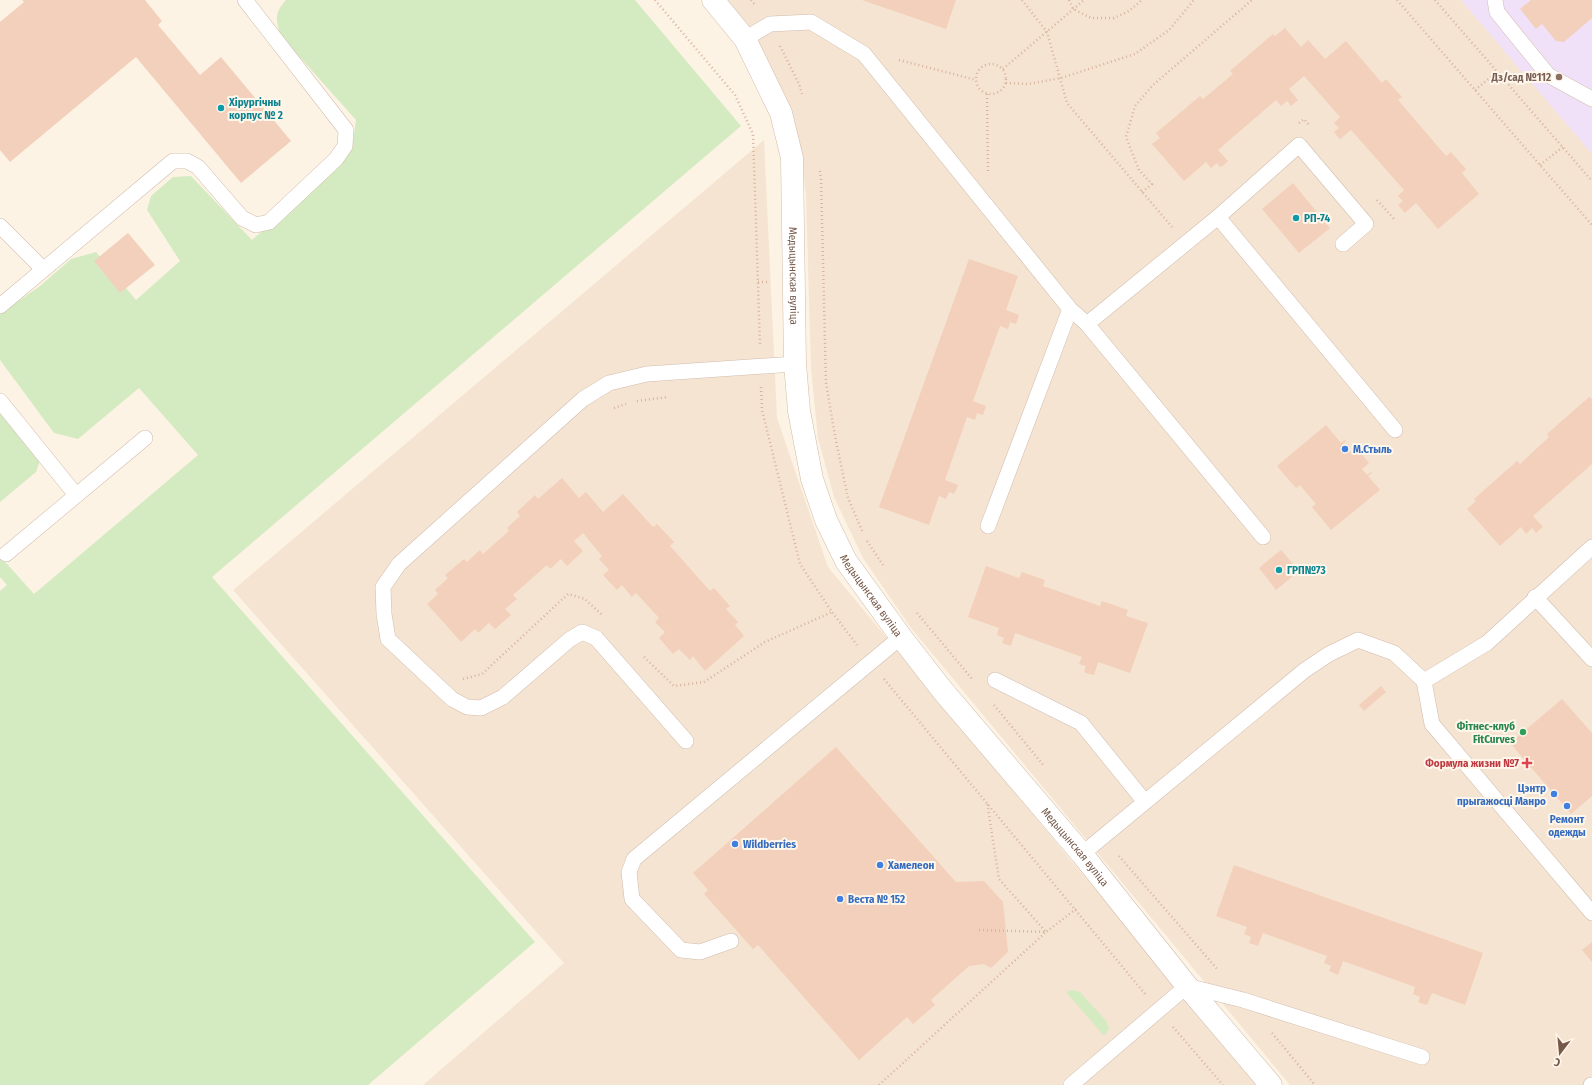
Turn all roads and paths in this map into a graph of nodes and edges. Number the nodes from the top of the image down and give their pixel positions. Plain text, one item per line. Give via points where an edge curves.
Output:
1 (245, 0) edge
2 (713, 0) edge
3 (751, 0) edge
4 (1022, 0) edge
5 (1069, 0) edge
6 (1084, 0) edge
7 (1142, 0) edge
8 (1194, 0) edge
9 (1252, 0) edge
10 (1397, 0) edge
11 (1435, 0) edge
12 (1495, 0) edge
13 (1073, 10) junction
14 (770, 24) junction
15 (1047, 32) junction
16 (745, 39) junction
17 (895, 59) dead end
18 (1003, 69) junction
19 (1497, 72) junction
20 (1061, 78) junction
21 (976, 80) junction
22 (1006, 84) junction
23 (1475, 90) junction
24 (987, 94) junction
25 (803, 98) dead end
26 (1592, 99) edge
27 (1298, 124) dead end
28 (1314, 131) dead end
29 (1563, 147) junction
30 (818, 164) dead end
31 (1540, 165) junction
32 (988, 173) dead end
33 (1592, 181) edge
34 (1142, 192) junction
35 (1373, 195) dead end
36 (1218, 217) junction
37 (1394, 219) dead end
38 (1592, 225) edge
39 (0, 226) edge
40 (1174, 230) dead end
41 (1343, 244) dead end
42 (43, 269) junction
43 (0, 306) edge
44 (1070, 309) junction
45 (1087, 324) junction
46 (795, 364) junction
47 (670, 396) dead end
48 (0, 401) edge
49 (612, 408) dead end
50 (1395, 430) dead end
51 (145, 438) dead end
52 (76, 495) junction
53 (988, 526) dead end
54 (863, 533) dead end
55 (1263, 537) dead end
56 (866, 540) dead end
57 (1592, 547) edge
58 (6, 554) dead end
59 (884, 567) dead end
60 (1535, 597) junction
61 (832, 612) dead end
62 (916, 612) dead end
63 (607, 620) dead end
64 (901, 637) junction
65 (641, 653) dead end
66 (1592, 659) edge
67 (462, 680) dead end
68 (996, 680) dead end
69 (1424, 681) junction
70 (976, 684) dead end
71 (991, 702) dead end
72 (686, 741) dead end
73 (1044, 767) dead end
74 (986, 802) dead end
75 (1145, 802) junction
76 (1103, 838) junction
77 (1082, 854) junction
78 (1076, 909) dead end
79 (1592, 913) edge
80 (979, 930) dead end
81 (1046, 932) junction
82 (731, 941) dead end
83 (1187, 986) junction
84 (1243, 1000) junction
85 (1269, 1030) dead end
86 (1422, 1057) dead end
87 (879, 1085) edge
88 (1071, 1085) edge
89 (1271, 1085) edge
90 (1315, 1085) edge

1 - 42 lane via 346,130 345,146 336,159 269,222 256,225 242,218 198,167 187,161 173,161
2 - 16 street, Медыцынская вуліца
3 - 14 path
4 - 15 path
5 - 13 path
6 - 13 path
7 - 13 path via 1114,18 1091,18
8 - 20 path via 1169,30 1135,54
9 - 34 path via 1153,85 1135,106 1126,137 1139,170 1152,184
10 - 23 path
11 - 19 path
12 - 26 lane via 1497,12 1548,75
13 - 15 path
14 - 16 lane
14 - 25 path via 799,84
14 - 44 lane via 811,22 864,54
15 - 18 path
15 - 20 path
16 - 46 street, Медыцынская вуліца via 780,113 792,158
17 - 21 path
18 - 21 path via 995,64 984,65 977,72
18 - 22 path
19 - 23 path
19 - 29 path
20 - 22 path via 1028,84
20 - 34 path via 1067,102
21 - 24 path via 979,88
22 - 24 path via 998,92
23 - 31 path
24 - 32 path
27 - 28 path via 1304,119
29 - 31 path
29 - 33 path
30 - 54 path via 821,179 826,383 848,498
31 - 38 path
34 - 40 path
35 - 37 path
36 - 41 lane via 1299,145 1366,224
36 - 45 lane
36 - 50 lane
39 - 42 lane
42 - 43 lane
44 - 45 lane
44 - 53 lane
45 - 55 lane
46 - 64 street, Медыцынская вуліца via 799,411 811,471 826,520 846,561
46 - 72 lane via 647,374 609,384 583,399 529,447 399,564 383,587 388,639 452,699 468,707 481,708 503,697 569,640 582,632 596,638
47 - 49 path
48 - 52 lane
51 - 52 lane
52 - 58 lane
56 - 59 path
57 - 60 lane
60 - 66 lane
60 - 69 lane via 1487,642
61 - 65 path via 764,642 704,682 674,686
62 - 70 path
63 - 67 path via 585,599 568,594 482,674
64 - 77 street, Медыцынская вуліца via 943,691
64 - 82 lane via 634,859 629,872 632,899 681,950 700,952
68 - 75 lane via 1081,723
69 - 75 lane via 1394,653 1358,640 1329,654 1305,670
69 - 79 lane via 1432,724
71 - 73 path
74 - 81 path via 999,879
75 - 76 lane
76 - 77 lane
76 - 84 path
77 - 83 street, Медыцынская вуліца
78 - 81 path
80 - 81 path
81 - 87 path
83 - 84 lane
83 - 88 lane
83 - 89 street, Медыцынская вуліца
84 - 86 lane
85 - 90 path

